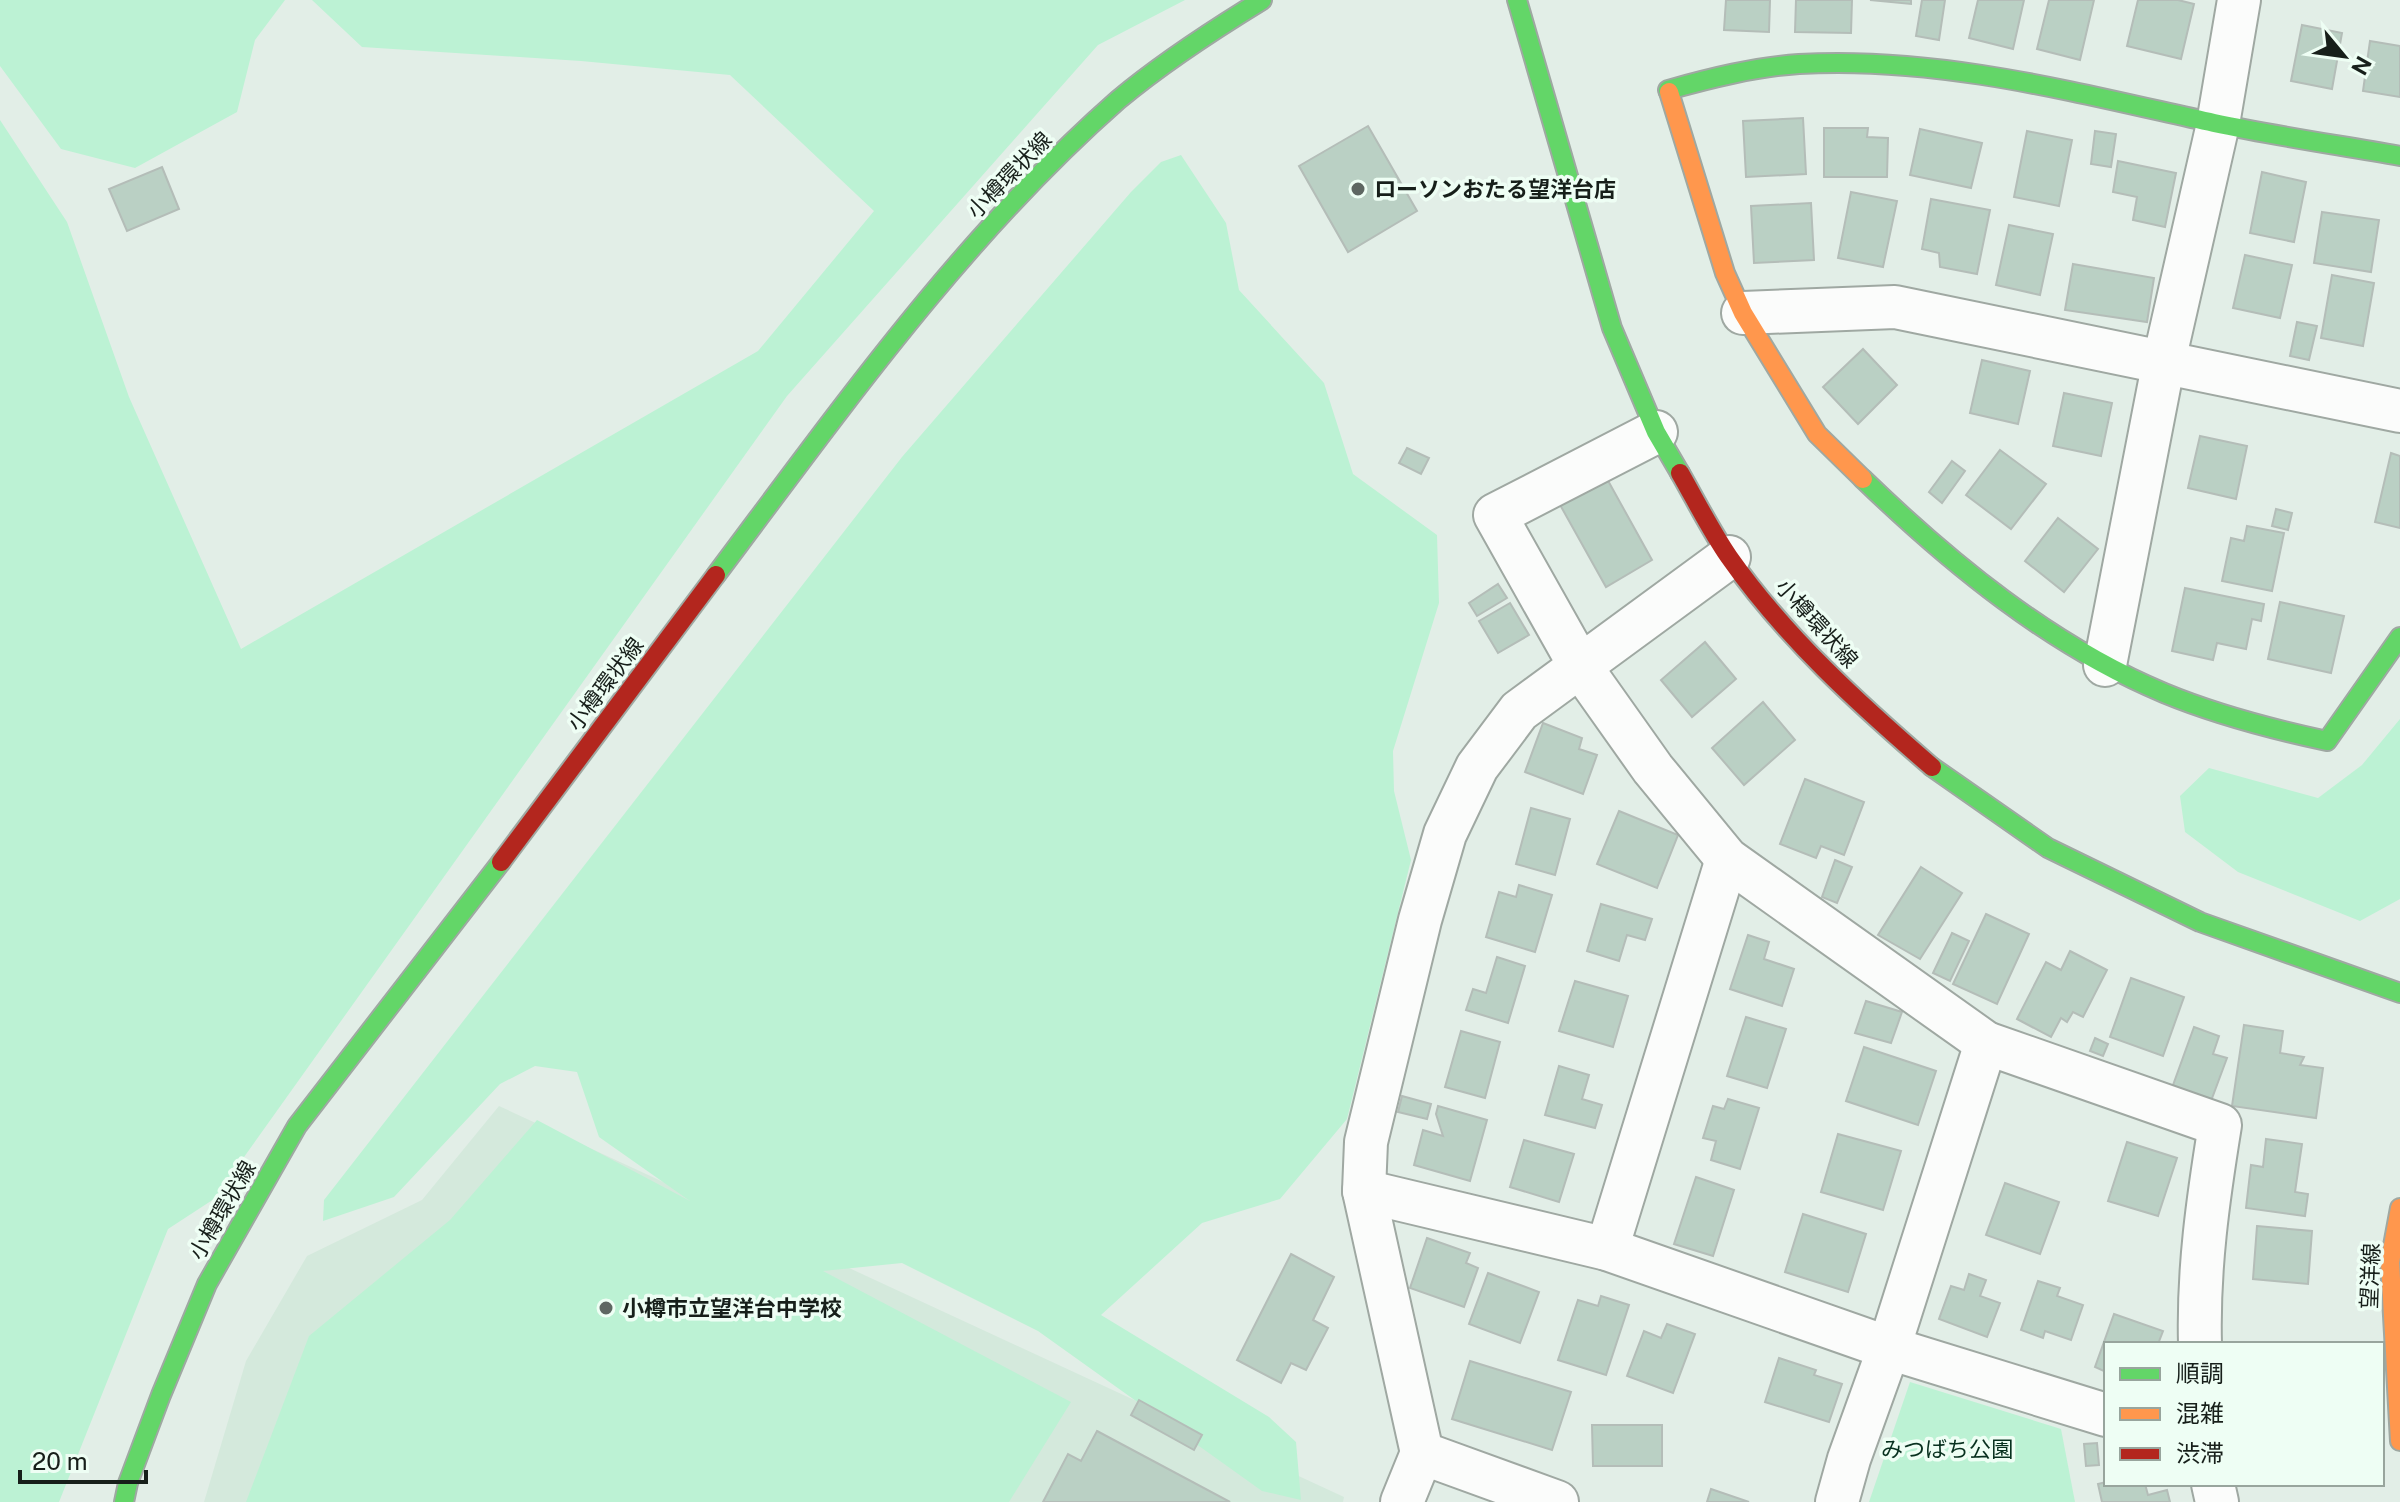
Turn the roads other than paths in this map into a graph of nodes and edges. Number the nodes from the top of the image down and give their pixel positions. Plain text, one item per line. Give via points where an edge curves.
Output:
1 (1262, 0) edge
2 (1517, 0) edge
3 (2239, 0) edge
4 (2218, 124) junction
5 (2400, 156) edge
6 (1743, 313) junction
7 (2164, 361) junction
8 (2400, 411) edge
9 (1656, 432) junction
10 (1729, 557) junction
11 (2400, 637) edge
12 (2105, 665) junction
13 (1580, 666) junction
14 (1727, 859) junction
15 (2400, 993) edge
16 (1986, 1043) junction
17 (1364, 1191) junction
18 (2400, 1208) edge
19 (1607, 1249) junction
20 (2200, 1342) edge
21 (1889, 1348) junction
22 (2104, 1414) edge
23 (2400, 1441) edge
24 (1422, 1453) junction
25 (124, 1502) edge
26 (1402, 1502) edge
27 (1557, 1502) edge
28 (1837, 1502) edge

1 - 25 main road, 小樽環状線 via 1120,99 987,232 876,362 297,1126 207,1284
2 - 9 main road, 小樽環状線 via 1612,328
3 - 4 street
4 - 5 main road
4 - 6 main road via 2035,83 1905,64 1800,64 1731,73 1668,90 1725,273
4 - 7 street
6 - 7 street via 1895,307
6 - 12 main road via 1817,434 1915,529 2031,619
7 - 8 street
7 - 12 street
9 - 10 main road, 小樽環状線
9 - 13 street via 1495,515
10 - 13 street
10 - 15 main road, 小樽環状線 via 1854,700 1942,776 2048,848 2200,922
11 - 12 main road via 2327,741 2257,726 2164,693
13 - 14 street via 1653,769
13 - 17 street via 1519,711 1477,767 1445,834 1366,1142
14 - 16 street
14 - 19 street
16 - 20 street via 2220,1125 2204,1229
16 - 21 street
17 - 19 street
17 - 24 street
18 - 23 main road, 望洋線 via 2390,1262
19 - 21 street
21 - 22 street
21 - 28 street
24 - 26 street
24 - 27 street

